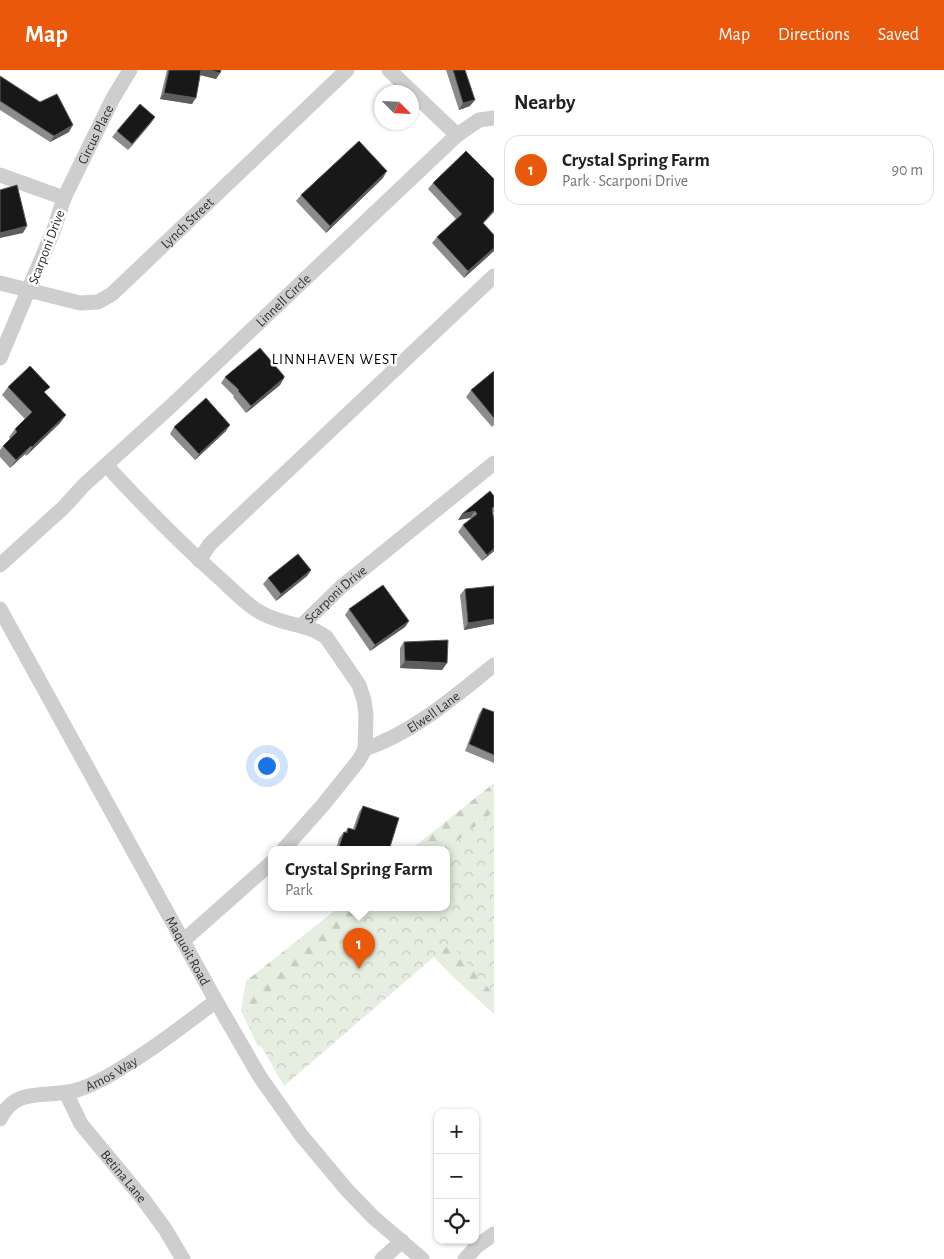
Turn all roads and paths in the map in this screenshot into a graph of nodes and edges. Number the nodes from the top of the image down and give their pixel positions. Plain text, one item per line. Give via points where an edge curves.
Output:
1 (130, 70) edge
2 (347, 70) edge
3 (389, 70) edge
4 (494, 118) edge
5 (457, 134) junction
6 (0, 175) edge
7 (64, 198) junction
8 (494, 276) edge
9 (0, 283) edge
10 (29, 290) junction
11 (0, 358) edge
12 (494, 463) edge
13 (106, 465) junction
14 (199, 560) junction
15 (0, 565) edge
16 (0, 609) edge
17 (301, 626) junction
18 (494, 665) edge
19 (365, 749) junction
20 (287, 846) edge
21 (268, 866) edge
22 (183, 941) junction
23 (216, 1001) junction
24 (66, 1093) junction
25 (0, 1119) edge
26 (494, 1234) edge
27 (402, 1241) junction
28 (183, 1259) edge
29 (382, 1259) edge
30 (422, 1259) edge
31 (465, 1259) edge

1 - 7 street, Circus Place
2 - 10 street, Lynch Street via 112,294 98,302 80,303
3 - 5 street
4 - 5 street, Linnell Circle via 479,120
5 - 13 street, Linnell Circle via 186,393
6 - 7 street, Scarponi Drive
7 - 10 street, Scarponi Drive
8 - 14 street via 210,544
9 - 10 street, Lynch Street
10 - 11 street, Scarponi Drive
12 - 17 street, Scarponi Drive via 341,587
13 - 14 street
13 - 15 street, Linnell Circle
14 - 17 street via 259,612
16 - 22 street, Maquoit Road
17 - 19 street, Scarponi Drive via 326,637 360,685 366,715
18 - 19 street, Elwell Lane via 436,710 384,743
19 - 20 street via 324,805
21 - 22 street
22 - 23 street, Maquoit Road
23 - 24 street, Amos Way via 153,1048 102,1080
23 - 27 street, Maquoit Road via 260,1077 301,1135 347,1190
24 - 25 street, Amos Way via 18,1098 5,1109
24 - 28 street, Betina Lane via 81,1124 149,1207
26 - 31 street via 476,1246
27 - 29 street
27 - 30 street, Maquoit Road

